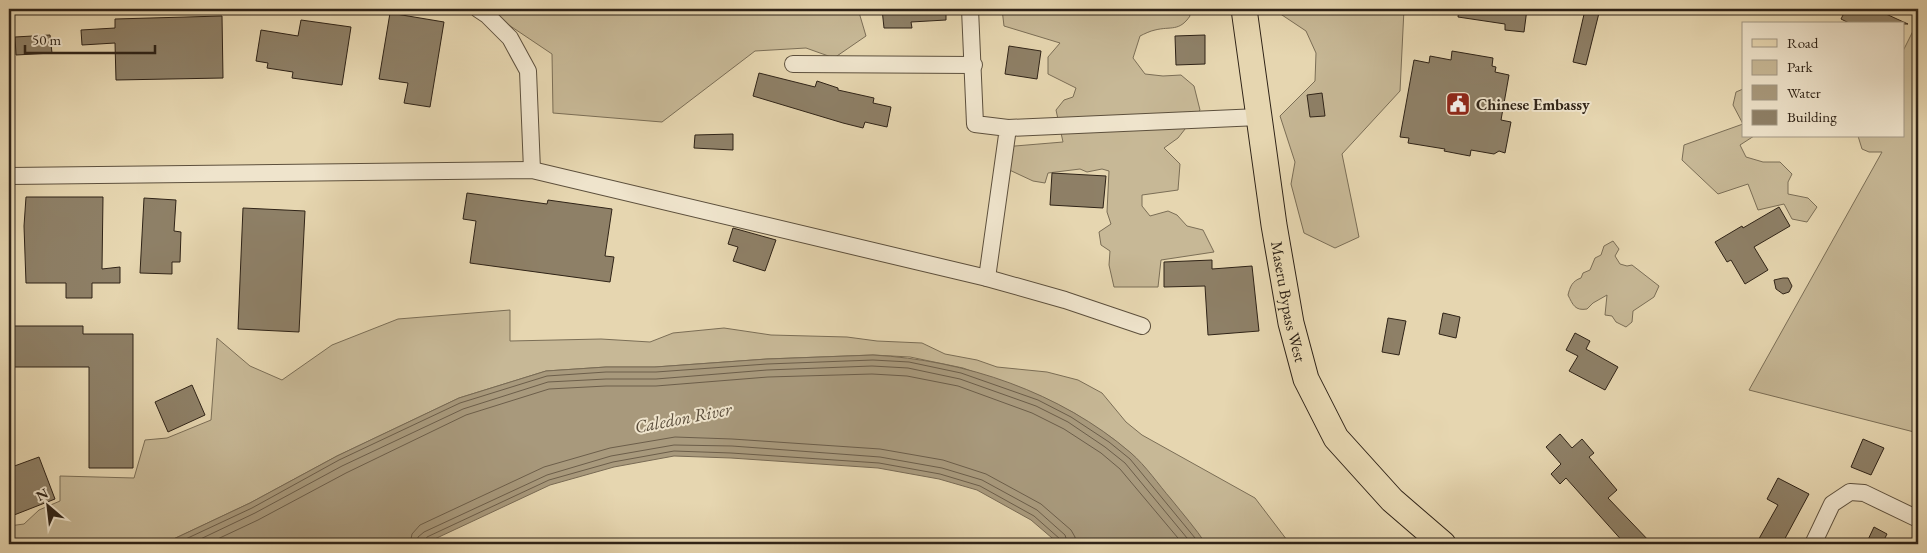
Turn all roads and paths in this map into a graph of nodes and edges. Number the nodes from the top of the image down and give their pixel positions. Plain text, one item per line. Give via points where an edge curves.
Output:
1 (478, 9) edge
2 (970, 9) edge
3 (1244, 9) edge
4 (793, 64) dead end
5 (974, 65) junction
6 (1259, 117) junction
7 (1008, 128) junction
8 (532, 170) junction
9 (9, 176) edge
10 (987, 278) junction
11 (1142, 326) dead end
12 (1918, 519) edge
13 (1443, 544) edge
14 (1813, 544) edge

1 - 8 street via 510,38 528,71
2 - 5 street
3 - 6 main road, Maseru Bypass West
4 - 5 street
5 - 7 street via 975,124
6 - 7 street
6 - 13 main road, Maseru Bypass West via 1277,245 1291,323 1306,379 1336,438 1392,500
7 - 10 street
8 - 9 street
8 - 10 street
10 - 11 street
12 - 14 street via 1864,493 1850,492 1832,504

